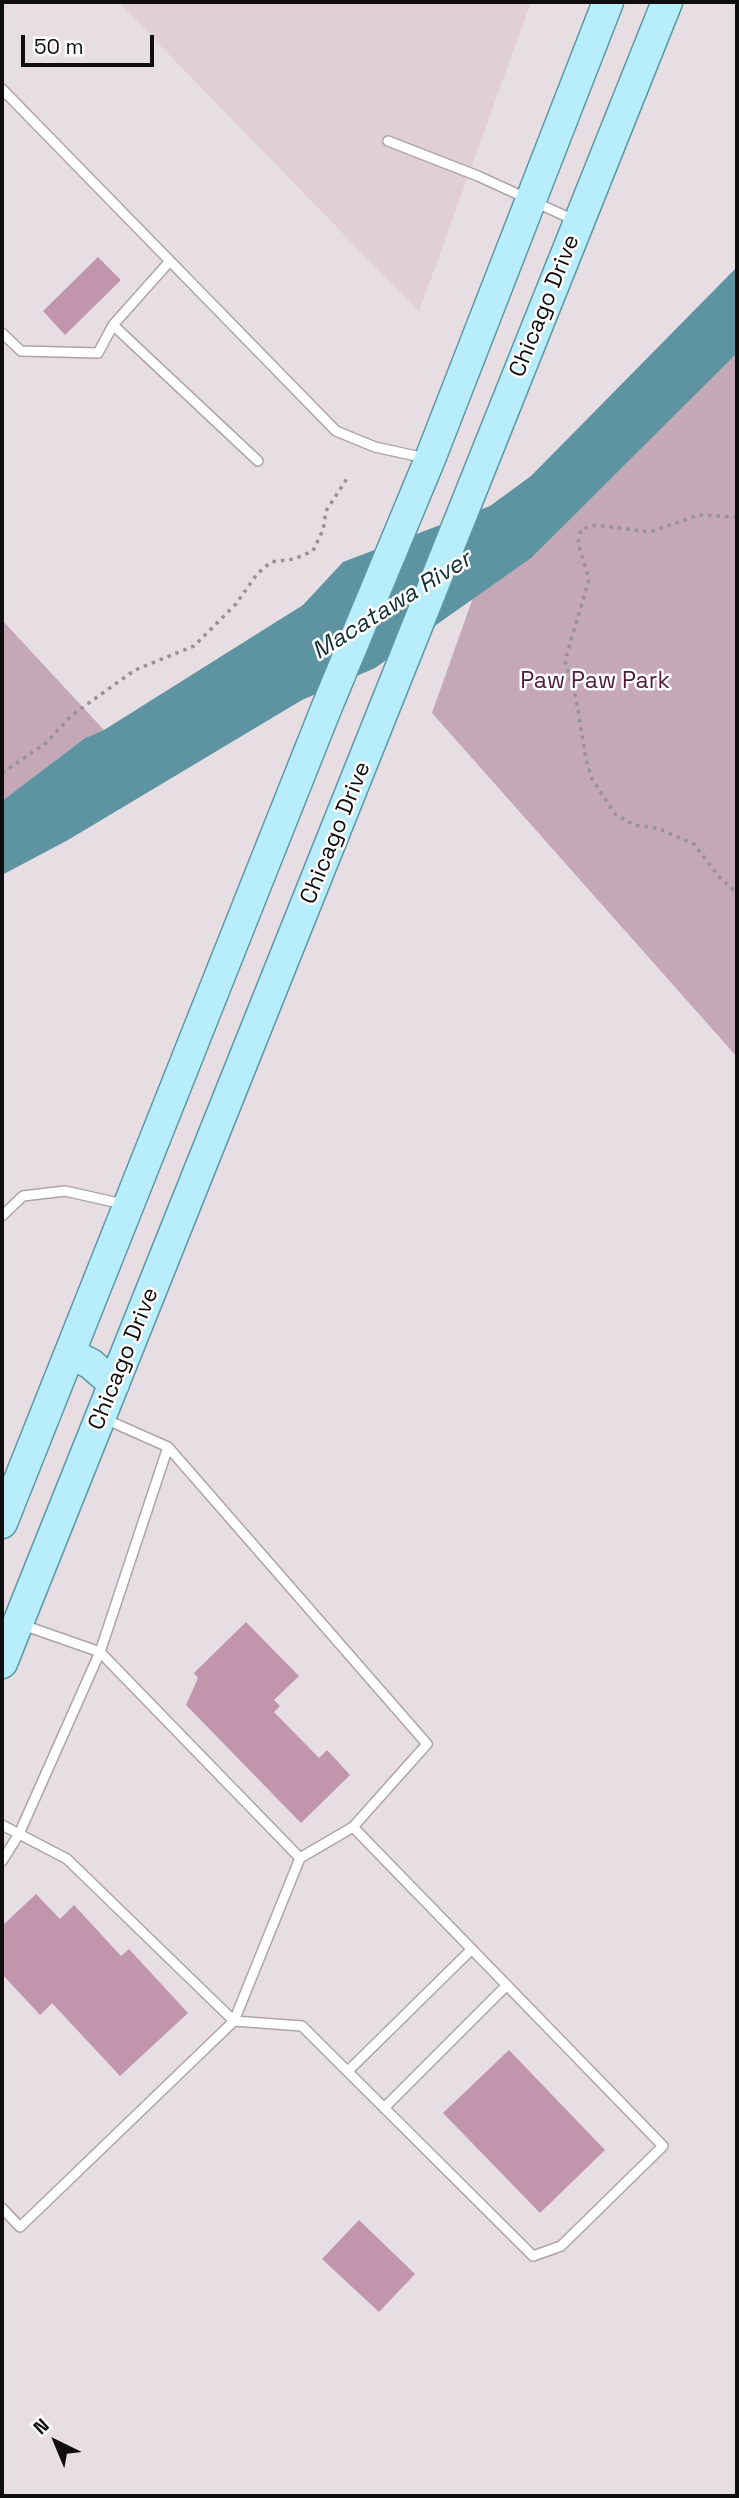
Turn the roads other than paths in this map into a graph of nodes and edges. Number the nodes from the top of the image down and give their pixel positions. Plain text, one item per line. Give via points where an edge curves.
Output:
1 (608, 2) edge
2 (667, 2) edge
3 (2, 89) edge
4 (388, 141) dead end
5 (530, 202) junction
6 (579, 222) junction
7 (170, 261) junction
8 (113, 325) junction
9 (2, 333) edge
10 (430, 460) junction
11 (258, 461) dead end
12 (129, 1206) junction
13 (2, 1216) edge
14 (70, 1353) junction
15 (114, 1384) junction
16 (101, 1417) junction
17 (168, 1447) junction
18 (2, 1523) edge
19 (18, 1623) junction
20 (100, 1652) junction
21 (2, 1663) edge
22 (2, 1825) edge
23 (353, 1827) junction
24 (19, 1834) junction
25 (300, 1858) junction
26 (2, 1861) edge
27 (472, 1949) junction
28 (507, 1986) junction
29 (234, 2021) junction
30 (348, 2071) junction
31 (384, 2108) junction
32 (2, 2208) edge

1 - 5 main road
2 - 6 main road, Chicago Drive
3 - 7 lane
4 - 5 lane
5 - 6 lane
5 - 10 main road
6 - 15 main road, Chicago Drive
7 - 8 lane
7 - 10 lane via 336,431 375,447
8 - 9 lane via 98,353 21,351
8 - 11 lane
10 - 12 main road
12 - 13 lane via 65,1191 23,1196
12 - 14 main road
14 - 15 main road
14 - 18 main road
15 - 16 main road, Chicago Drive
16 - 17 lane
16 - 19 main road, Chicago Drive
17 - 20 lane
17 - 23 lane via 427,1744
19 - 20 lane
19 - 21 main road, Chicago Drive
20 - 24 lane
20 - 25 lane
22 - 24 lane
23 - 25 lane
23 - 27 lane
24 - 26 lane
24 - 29 lane via 68,1859
25 - 29 lane
27 - 28 lane
27 - 30 lane
28 - 31 lane
28 - 31 lane via 663,2146 561,2246 533,2256
29 - 30 lane via 302,2026
29 - 32 lane via 20,2227
30 - 31 lane

